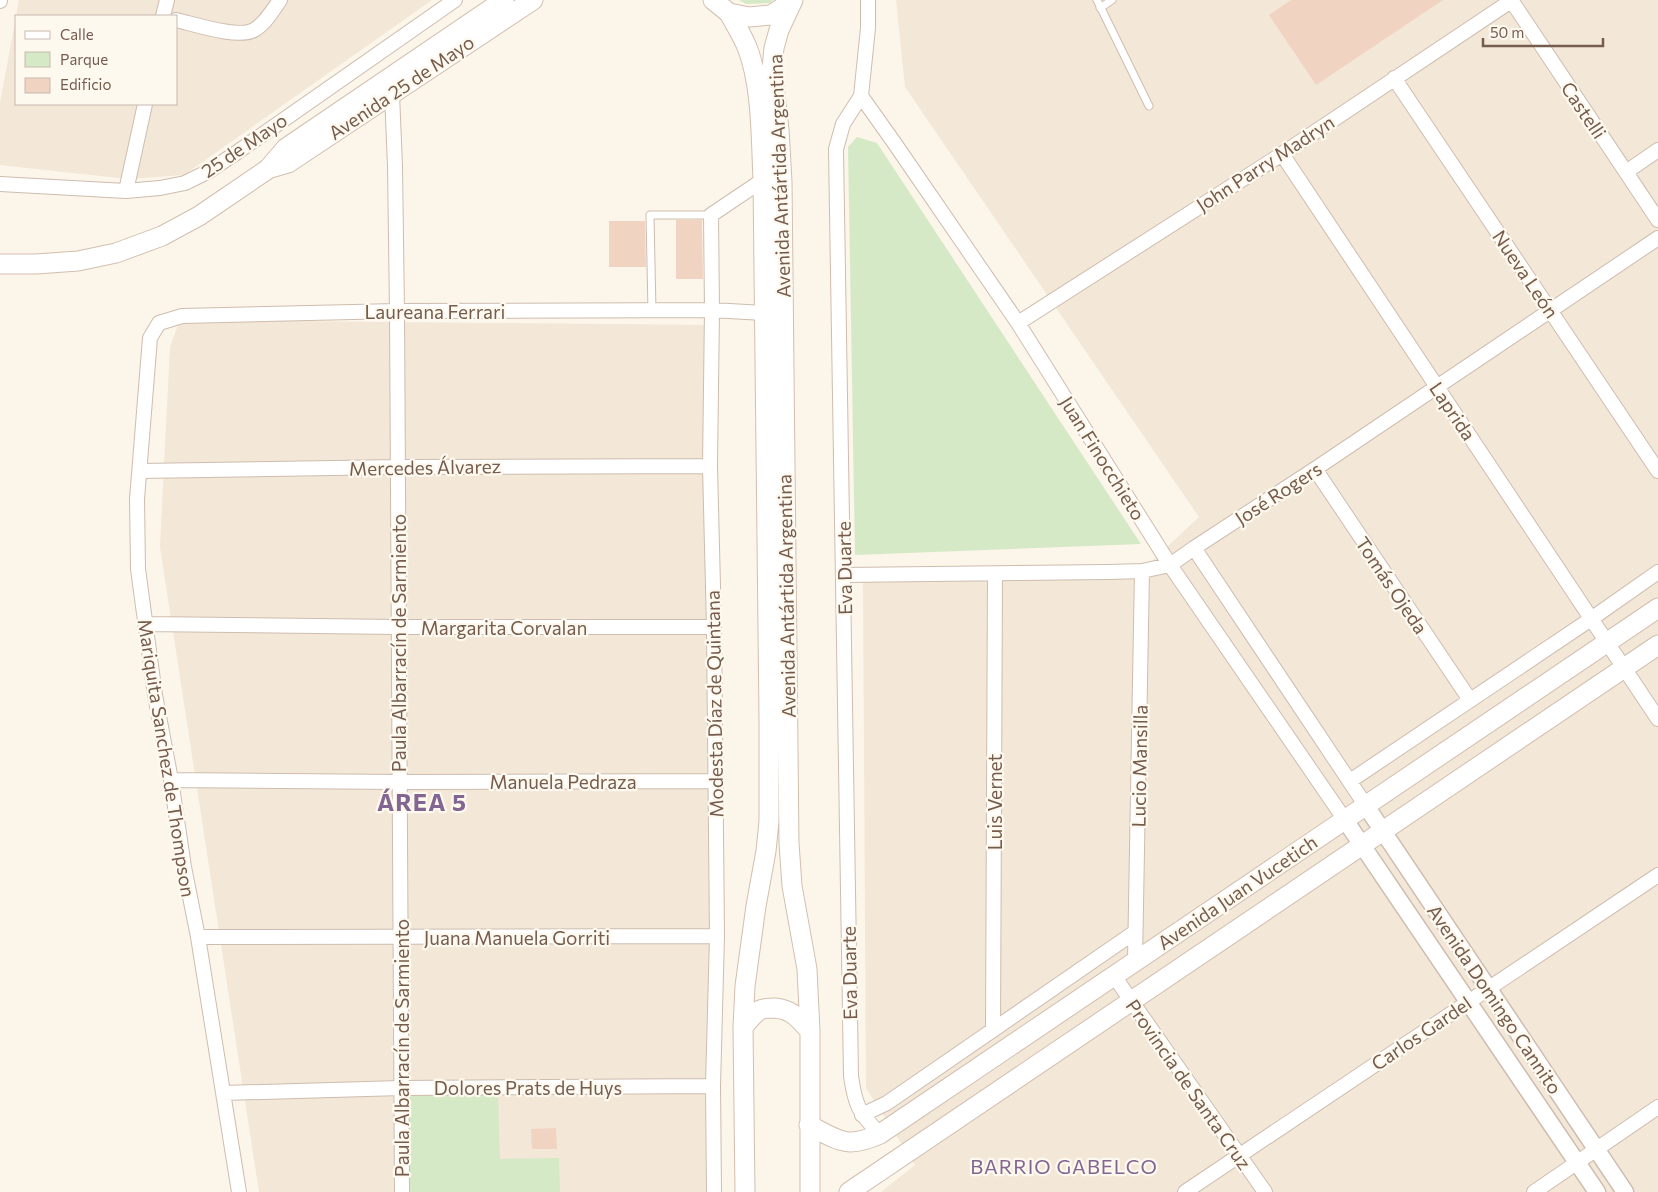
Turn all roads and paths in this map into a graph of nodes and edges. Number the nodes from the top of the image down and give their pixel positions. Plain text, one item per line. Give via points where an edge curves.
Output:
1 (167, 0) edge
2 (280, 0) edge
3 (454, 0) edge
4 (504, 0) edge
5 (533, 0) edge
6 (713, 0) edge
7 (868, 0) edge
8 (1097, 0) edge
9 (1112, 0) edge
10 (1511, 0) edge
11 (792, 1) edge
12 (1100, 8) junction
13 (729, 13) junction
14 (163, 15) edge
15 (178, 20) edge
16 (1394, 78) junction
17 (392, 94) junction
18 (861, 96) junction
19 (145, 105) edge
20 (1150, 106) dead end
21 (1658, 150) edge
22 (1282, 154) junction
23 (268, 169) junction
24 (1626, 172) junction
25 (763, 180) junction
26 (0, 184) edge
27 (126, 192) junction
28 (711, 216) junction
29 (1658, 220) edge
30 (1658, 238) edge
31 (0, 264) edge
32 (397, 310) junction
33 (652, 310) junction
34 (712, 310) junction
35 (1551, 311) junction
36 (764, 313) junction
37 (159, 323) joint
38 (1018, 323) junction
39 (1437, 387) junction
40 (710, 466) junction
41 (397, 467) junction
42 (1314, 470) junction
43 (1658, 471) edge
44 (140, 472) junction
45 (1194, 548) junction
46 (1170, 565) junction
47 (1142, 571) junction
48 (1658, 572) edge
49 (995, 574) junction
50 (844, 575) junction
51 (1658, 608) edge
52 (1591, 619) junction
53 (145, 624) junction
54 (398, 627) junction
55 (714, 627) junction
56 (1607, 643) junction
57 (1658, 645) edge
58 (1624, 668) junction
59 (1470, 700) junction
60 (1658, 719) edge
61 (171, 780) junction
62 (715, 781) junction
63 (1350, 781) junction
64 (399, 782) junction
65 (1366, 806) junction
66 (1345, 820) junction
67 (1382, 831) junction
68 (1362, 845) junction
69 (1658, 875) edge
70 (1136, 932) junction
71 (717, 936) junction
72 (198, 937) junction
73 (400, 937) junction
74 (1135, 961) junction
75 (1114, 976) junction
76 (1488, 988) junction
77 (1131, 1000) junction
78 (1468, 1002) junction
79 (743, 1027) junction
80 (992, 1030) junction
81 (810, 1031) junction
82 (713, 1086) junction
83 (401, 1088) junction
84 (222, 1093) junction
85 (1658, 1107) edge
86 (862, 1115) junction
87 (809, 1125) junction
88 (880, 1134) junction
89 (1596, 1149) junction
90 (1239, 1155) junction
91 (1577, 1163) junction
92 (743, 1188) edge
93 (239, 1192) edge
94 (402, 1192) edge
95 (714, 1192) edge
96 (810, 1192) edge
97 (849, 1192) edge
98 (1184, 1192) edge
99 (1264, 1192) edge
100 (1534, 1192) edge
101 (1596, 1192) edge
102 (1625, 1192) edge

1 - 14 street
2 - 15 street via 254,31 239,33
3 - 27 street, 25 de Mayo via 209,171 186,183
4 - 23 main road, Avenida 25 de Mayo via 286,148
5 - 17 main road, Avenida 25 de Mayo
6 - 13 main road
7 - 18 street, Eva Duarte
8 - 12 lane
9 - 12 lane
10 - 16 street, John Parry Madryn
10 - 24 street, Castelli
11 - 13 main road via 771,15 749,17
11 - 81 main road, Avenida Antártida Argentina via 779,30 772,68 782,182 789,843 792,886 807,968
12 - 20 lane
13 - 25 main road, Avenida Antártida Argentina via 747,47 754,70
16 - 22 street, John Parry Madryn
16 - 35 street, Nueva León
17 - 23 main road, Avenida 25 de Mayo via 288,163
17 - 32 street, Paula Albarracín de Sarmiento
18 - 38 street, Juan Finocchieto
18 - 50 street, Eva Duarte via 843,124 836,149
19 - 27 street
21 - 24 street
22 - 38 street, John Parry Madryn
22 - 39 street, Laprida
23 - 31 main road, Avenida 25 de Mayo via 192,220 162,236 116,253 78,261
24 - 29 street, Castelli
25 - 28 street
25 - 36 main road, Avenida Antártida Argentina
26 - 27 street, 25 de Mayo
28 - 33 lane via 650,215
28 - 34 street, Modesta Díaz de Quintana
30 - 35 street, José Rogers
32 - 33 street, Laureana Ferrari
32 - 37 street, Laureana Ferrari via 182,316
32 - 41 street, Paula Albarracín de Sarmiento
33 - 34 street, Laureana Ferrari
34 - 36 street, Laureana Ferrari
34 - 40 street, Modesta Díaz de Quintana
35 - 39 street, José Rogers
35 - 43 street, Nueva León
36 - 79 main road, Avenida Antártida Argentina via 769,821 745,986
37 - 44 street, Mariquita Sanchez de Thompson via 150,338
38 - 46 street, Juan Finocchieto
39 - 42 street, José Rogers
39 - 52 street, Laprida
40 - 41 street, Mercedes Álvarez
40 - 55 street, Modesta Díaz de Quintana
41 - 44 street, Mercedes Álvarez
41 - 54 street, Paula Albarracín de Sarmiento
42 - 45 street, José Rogers
42 - 59 street, Tomás Ojeda
44 - 53 street, Mariquita Sanchez de Thompson via 138,569
45 - 46 street, José Rogers
45 - 63 street
46 - 47 street, José Rogers
46 - 66 street, Juan Finocchieto
47 - 49 street, José Rogers
47 - 70 street, Lucio Mansilla
48 - 52 street
49 - 50 street, José Rogers
49 - 80 street, Luis Vernet
50 - 86 street, Eva Duarte via 851,1076 854,1098
51 - 56 main road, Avenida Juan Vucetich
52 - 56 street, Laprida
52 - 59 street
53 - 54 street, Margarita Corvalan
53 - 61 street, Mariquita Sanchez de Thompson
54 - 55 street, Margarita Corvalan
54 - 64 street, Paula Albarracín de Sarmiento
55 - 62 street, Modesta Díaz de Quintana
56 - 58 street, Laprida
56 - 65 main road, Avenida Juan Vucetich
57 - 58 main road, Avenida Juan Vucetich
58 - 60 street, Laprida
58 - 67 main road, Avenida Juan Vucetich
59 - 63 street
61 - 64 street, Manuela Pedraza
61 - 72 street, Mariquita Sanchez de Thompson
62 - 64 street, Manuela Pedraza
62 - 71 street, Modesta Díaz de Quintana
63 - 65 street
64 - 73 street, Paula Albarracín de Sarmiento
65 - 66 main road, Avenida Juan Vucetich
65 - 67 street, Avenida Domingo Cannito
66 - 68 street, Avenida Domingo Cannito
66 - 74 main road, Avenida Juan Vucetich
67 - 68 main road, Avenida Juan Vucetich
67 - 76 street, Avenida Domingo Cannito
68 - 77 main road, Avenida Juan Vucetich
68 - 78 street, Avenida Domingo Cannito
69 - 76 street, Carlos Gardel
70 - 74 street, Lucio Mansilla
70 - 80 street
71 - 73 street, Juana Manuela Gorriti
71 - 82 street, Modesta Díaz de Quintana
72 - 73 street, Juana Manuela Gorriti
72 - 84 street, Mariquita Sanchez de Thompson
73 - 83 street, Paula Albarracín de Sarmiento
74 - 75 main road, Avenida Juan Vucetich
75 - 77 street, Provincia de Santa Cruz
75 - 88 main road, Avenida Juan Vucetich
76 - 78 street, Carlos Gardel
76 - 89 street, Avenida Domingo Cannito
77 - 90 street, Provincia de Santa Cruz
77 - 97 main road, Avenida Juan Vucetich
78 - 90 street, Carlos Gardel
78 - 91 street, Avenida Domingo Cannito
79 - 81 main road via 762,1009 772,1008 787,1010
79 - 92 main road, Avenida Antártida Argentina
80 - 86 street via 886,1103
81 - 87 main road, Avenida Antártida Argentina
82 - 83 street, Dolores Prats de Huys
82 - 95 street, Modesta Díaz de Quintana
83 - 84 street, Dolores Prats de Huys
83 - 94 street, Paula Albarracín de Sarmiento
84 - 93 street, Mariquita Sanchez de Thompson
85 - 89 street
86 - 88 street, Eva Duarte
87 - 88 main road, Avenida Juan Vucetich via 849,1143 864,1142
87 - 96 main road, Avenida Antártida Argentina
89 - 91 street
89 - 102 street, Avenida Domingo Cannito
90 - 98 street, Carlos Gardel
90 - 99 street, Provincia de Santa Cruz
91 - 100 street
91 - 101 street, Avenida Domingo Cannito

